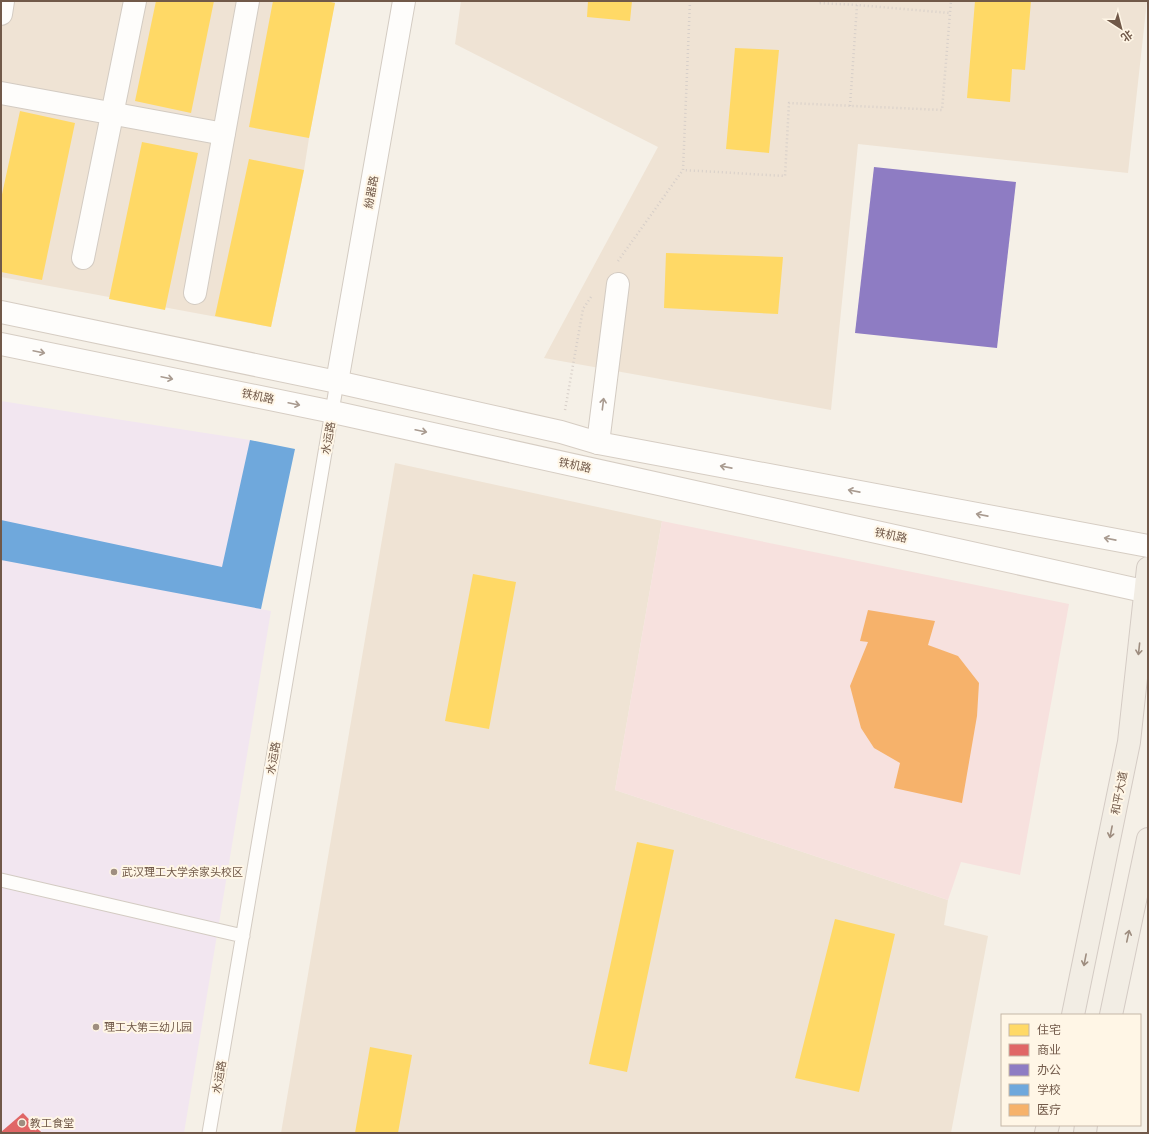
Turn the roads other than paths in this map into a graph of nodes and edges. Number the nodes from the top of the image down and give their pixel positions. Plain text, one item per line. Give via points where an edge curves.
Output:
1 (4, 1) edge
2 (135, 1) edge
3 (248, 1) edge
4 (404, 1) edge
5 (1, 14) edge
6 (1, 93) edge
7 (112, 114) junction
8 (224, 134) junction
9 (83, 258) dead end
10 (618, 284) dead end
11 (195, 294) dead end
12 (1, 312) edge
13 (1, 344) edge
14 (338, 382) junction
15 (332, 412) junction
16 (598, 443) junction
17 (1148, 546) edge
18 (1148, 568) edge
19 (1147, 592) edge
20 (1148, 839) edge
21 (1, 880) edge
22 (243, 936) junction
23 (1073, 1014) edge
24 (1111, 1014) edge
25 (209, 1133) edge

1 - 5 main road
2 - 7 main road
3 - 8 main road
4 - 14 main road, 紛器路
6 - 7 main road
7 - 8 main road
7 - 9 main road
8 - 11 main road
16 -> 10 main road
12 - 14 main road
13 -> 15 main road, 铁机路
14 - 15 lane, 水运路
14 - 16 main road via 561,432
15 -> 19 main road, 铁机路
15 - 22 lane, 水运路
17 -> 16 main road
18 - 19 main road, 和平大道
19 -> 23 main road, 和平大道 via 1129,742
24 -> 20 main road
21 - 22 lane
22 - 25 lane, 水运路

